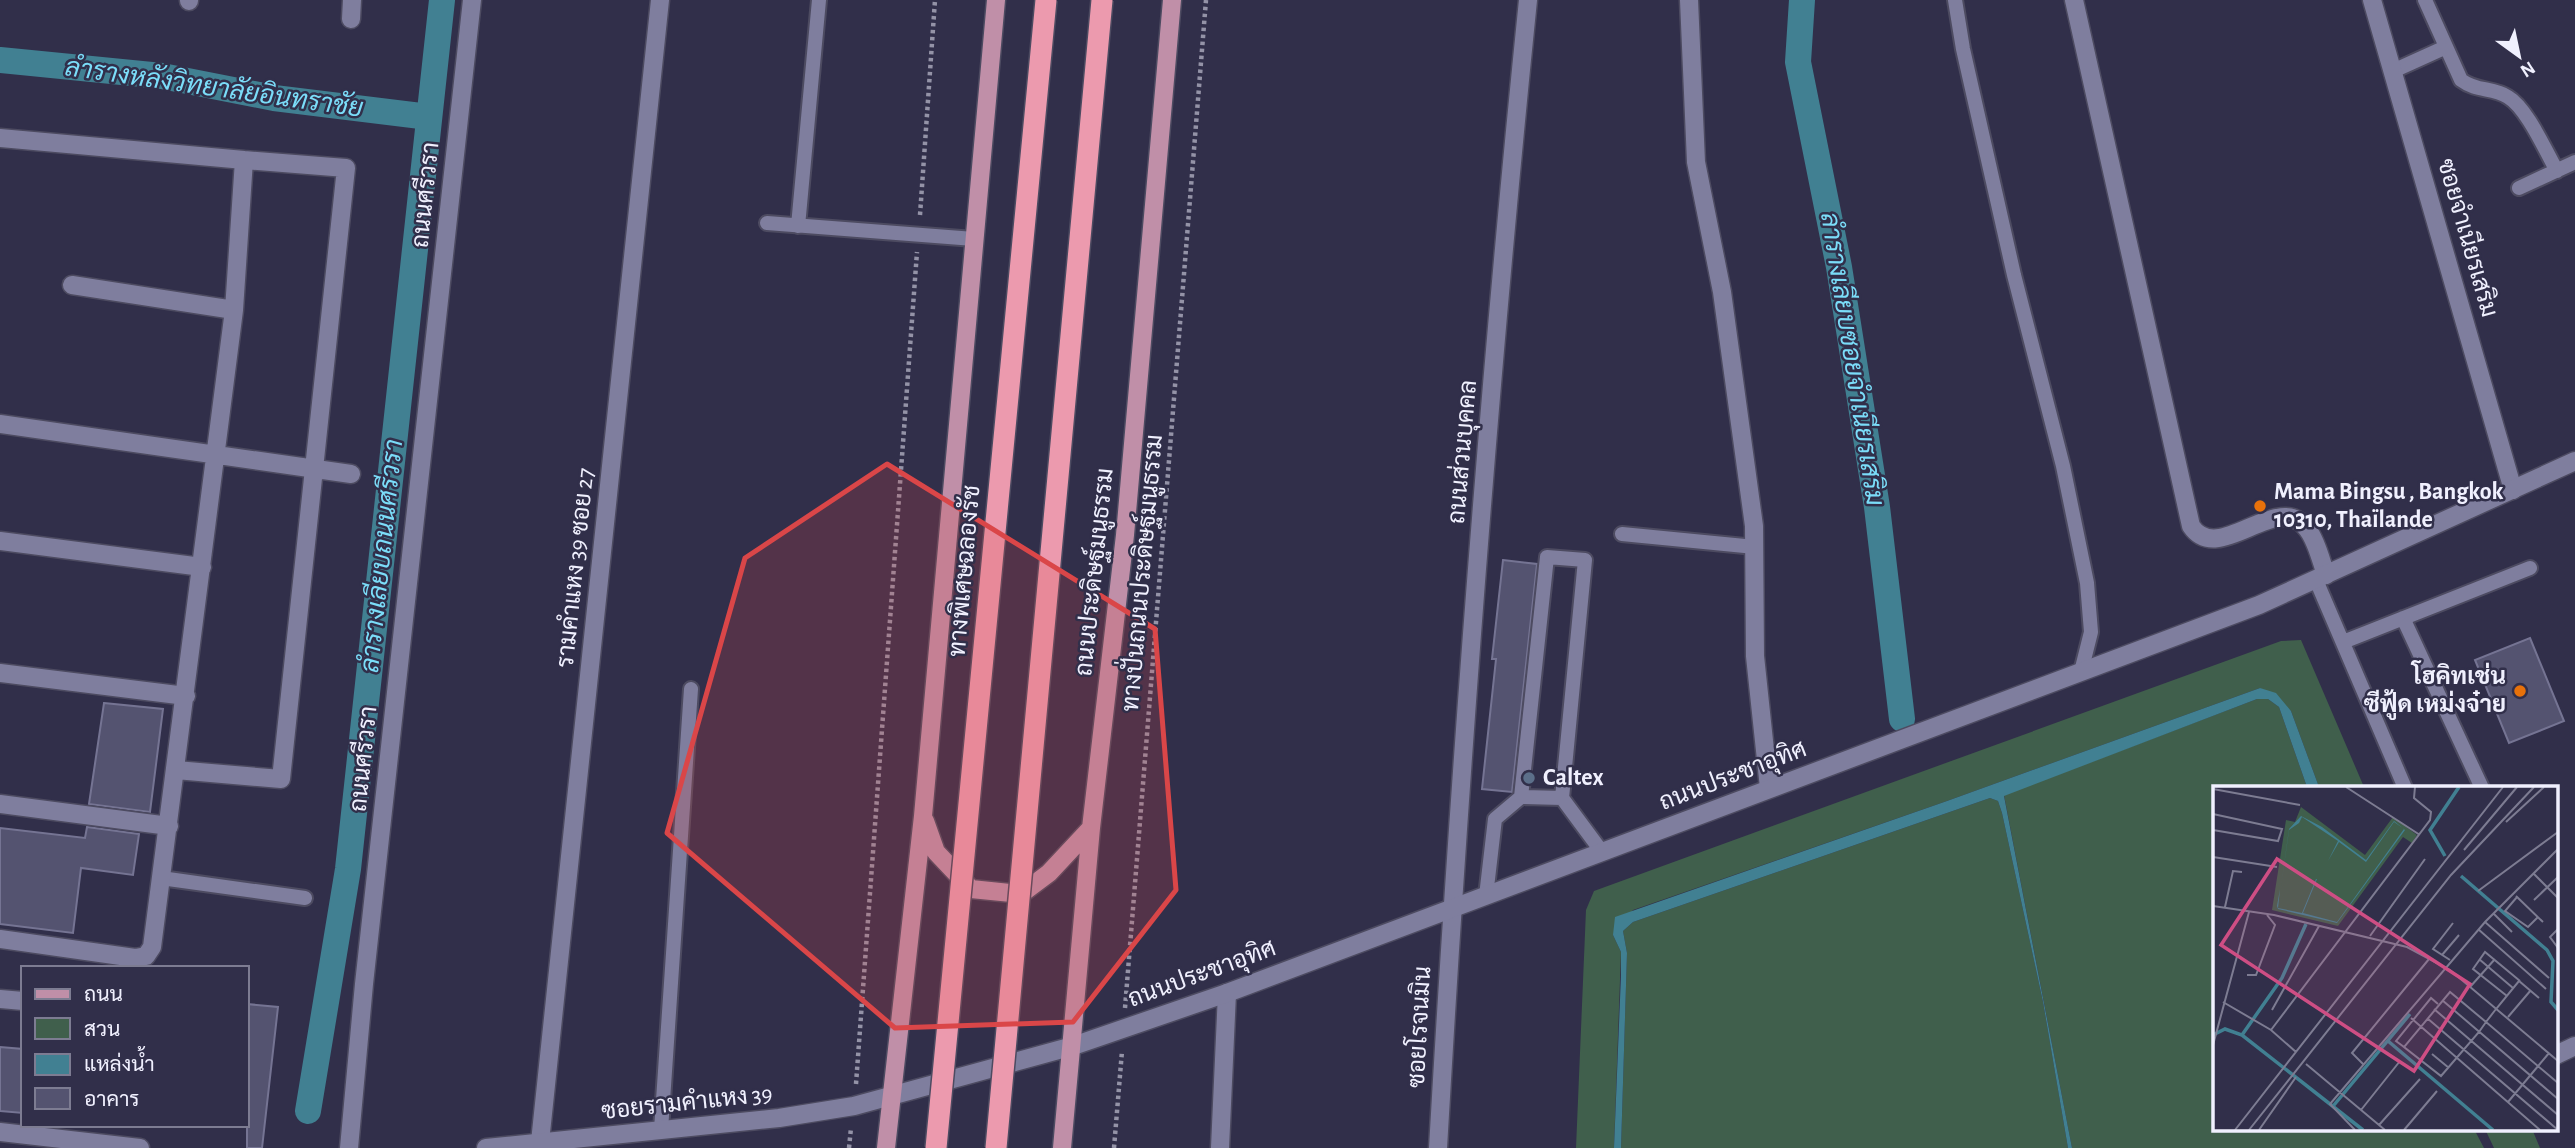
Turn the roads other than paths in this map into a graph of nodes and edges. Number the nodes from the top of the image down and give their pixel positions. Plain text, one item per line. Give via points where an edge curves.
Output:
1 (352, 0) edge
2 (472, 0) edge
3 (660, 0) edge
4 (819, 0) edge
5 (996, 0) edge
6 (1046, 0) edge
7 (1101, 0) edge
8 (1172, 0) edge
9 (1528, 0) edge
10 (1689, 0) edge
11 (1955, 0) edge
12 (2074, 0) edge
13 (2372, 0) edge
14 (2425, 0) edge
15 (351, 19) dead end
16 (2446, 47) junction
17 (2393, 72) junction
18 (0, 138) edge
19 (244, 160) junction
20 (2575, 162) edge
21 (2557, 171) junction
22 (2519, 188) dead end
23 (767, 223) dead end
24 (799, 226) junction
25 (974, 239) junction
26 (72, 285) dead end
27 (234, 310) junction
28 (0, 424) edge
29 (214, 456) junction
30 (2575, 461) edge
31 (313, 470) junction
32 (351, 474) dead end
33 (2514, 490) junction
34 (1622, 534) dead end
35 (0, 541) edge
36 (1755, 547) junction
37 (202, 568) junction
38 (2530, 568) dead end
39 (2321, 578) junction
40 (2403, 618) junction
41 (2343, 642) junction
42 (2081, 672) junction
43 (0, 673) edge
44 (691, 689) dead end
45 (186, 696) junction
46 (176, 770) junction
47 (2404, 786) edge
48 (2481, 786) edge
49 (1769, 789) junction
50 (1521, 797) junction
51 (1562, 798) junction
52 (0, 804) edge
53 (923, 816) junction
54 (169, 826) junction
55 (1091, 828) junction
56 (1602, 852) junction
57 (161, 878) junction
58 (1486, 896) junction
59 (306, 898) dead end
60 (1451, 909) junction
61 (0, 940) edge
62 (1227, 993) junction
63 (0, 999) edge
64 (21, 1001) edge
65 (1073, 1046) junction
66 (2575, 1046) edge
67 (2558, 1054) edge
68 (892, 1096) junction
69 (661, 1130) junction
70 (0, 1132) edge
71 (540, 1142) junction
72 (140, 1148) edge
73 (349, 1148) edge
74 (486, 1148) edge
75 (886, 1148) edge
76 (936, 1148) edge
77 (996, 1148) edge
78 (1062, 1148) edge
79 (1220, 1148) edge
80 (1438, 1148) edge

1 - 15 street
2 - 73 street, ถนนศรีวรา
3 - 71 street, รามคำแหง 39 ซอย 27
4 - 24 lane
5 - 25 main road
6 - 76 highway, ทางพิเศษฉลองรัช, bridge
7 - 77 highway, bridge
8 - 55 main road, ถนนประดิษฐ์มนูธรรม via 1125,534
9 - 60 street, ถนนส่วนบุคคล
10 - 36 street via 1696,162 1722,292
11 - 42 lane via 2087,583 2091,632
12 - 39 street via 2191,526 2201,536 2214,539 2278,517 2297,521 2309,531
13 - 17 street, ซอยจำเนียรเสริม
14 - 16 lane
16 - 17 lane
16 - 21 lane via 2461,80 2471,88 2509,97
17 - 33 street, ซอยจำเนียรเสริม
18 - 19 street
19 - 27 street
19 - 31 street via 346,168
20 - 21 lane
21 - 22 lane
23 - 24 lane
24 - 25 lane
25 - 53 main road
26 - 27 street
27 - 29 street
28 - 29 street
29 - 31 street
29 - 37 street
30 - 33 street, ถนนประชาอุทิศ
31 - 32 street
31 - 46 street via 281,779
33 - 39 street, ถนนประชาอุทิศ
34 - 36 lane
35 - 37 street
36 - 49 street via 1755,656
37 - 45 street
38 - 40 lane
39 - 41 lane
39 - 42 street, ถนนประชาอุทิศ
40 - 41 lane
40 - 48 lane
41 - 47 lane
42 - 49 street, ถนนประชาอุทิศ
43 - 45 street
44 - 69 lane
45 - 46 street
46 - 54 street
49 - 56 street, ถนนประชาอุทิศ
50 - 51 lane
50 - 51 lane via 1548,557 1585,560
50 - 58 lane via 1495,819
51 - 56 lane
52 - 54 street
53 - 55 main road via 936,852 971,889 1021,894 1049,873
53 - 68 main road
54 - 57 street
55 - 65 main road, ถนนประดิษฐ์มนูธรรม
56 - 58 street, ถนนประชาอุทิศ
57 - 59 lane
57 - 61 street via 152,947 146,956
58 - 60 street, ถนนประชาอุทิศ
60 - 62 street, ถนนประชาอุทิศ
60 - 80 street, ซอยโรจนมิน
62 - 65 street, ถนนประชาอุทิศ
62 - 79 street
63 - 64 street
65 - 68 street, ถนนประชาอุทิศ
65 - 78 main road, ถนนประดิษฐ์มนูธรรม
66 - 67 street
68 - 69 street, ซอยรามคำแหง 39 via 779,1118
68 - 75 main road
69 - 71 street, ซอยรามคำแหง 39
70 - 72 street
71 - 74 street, ซอยรามคำแหง 39

